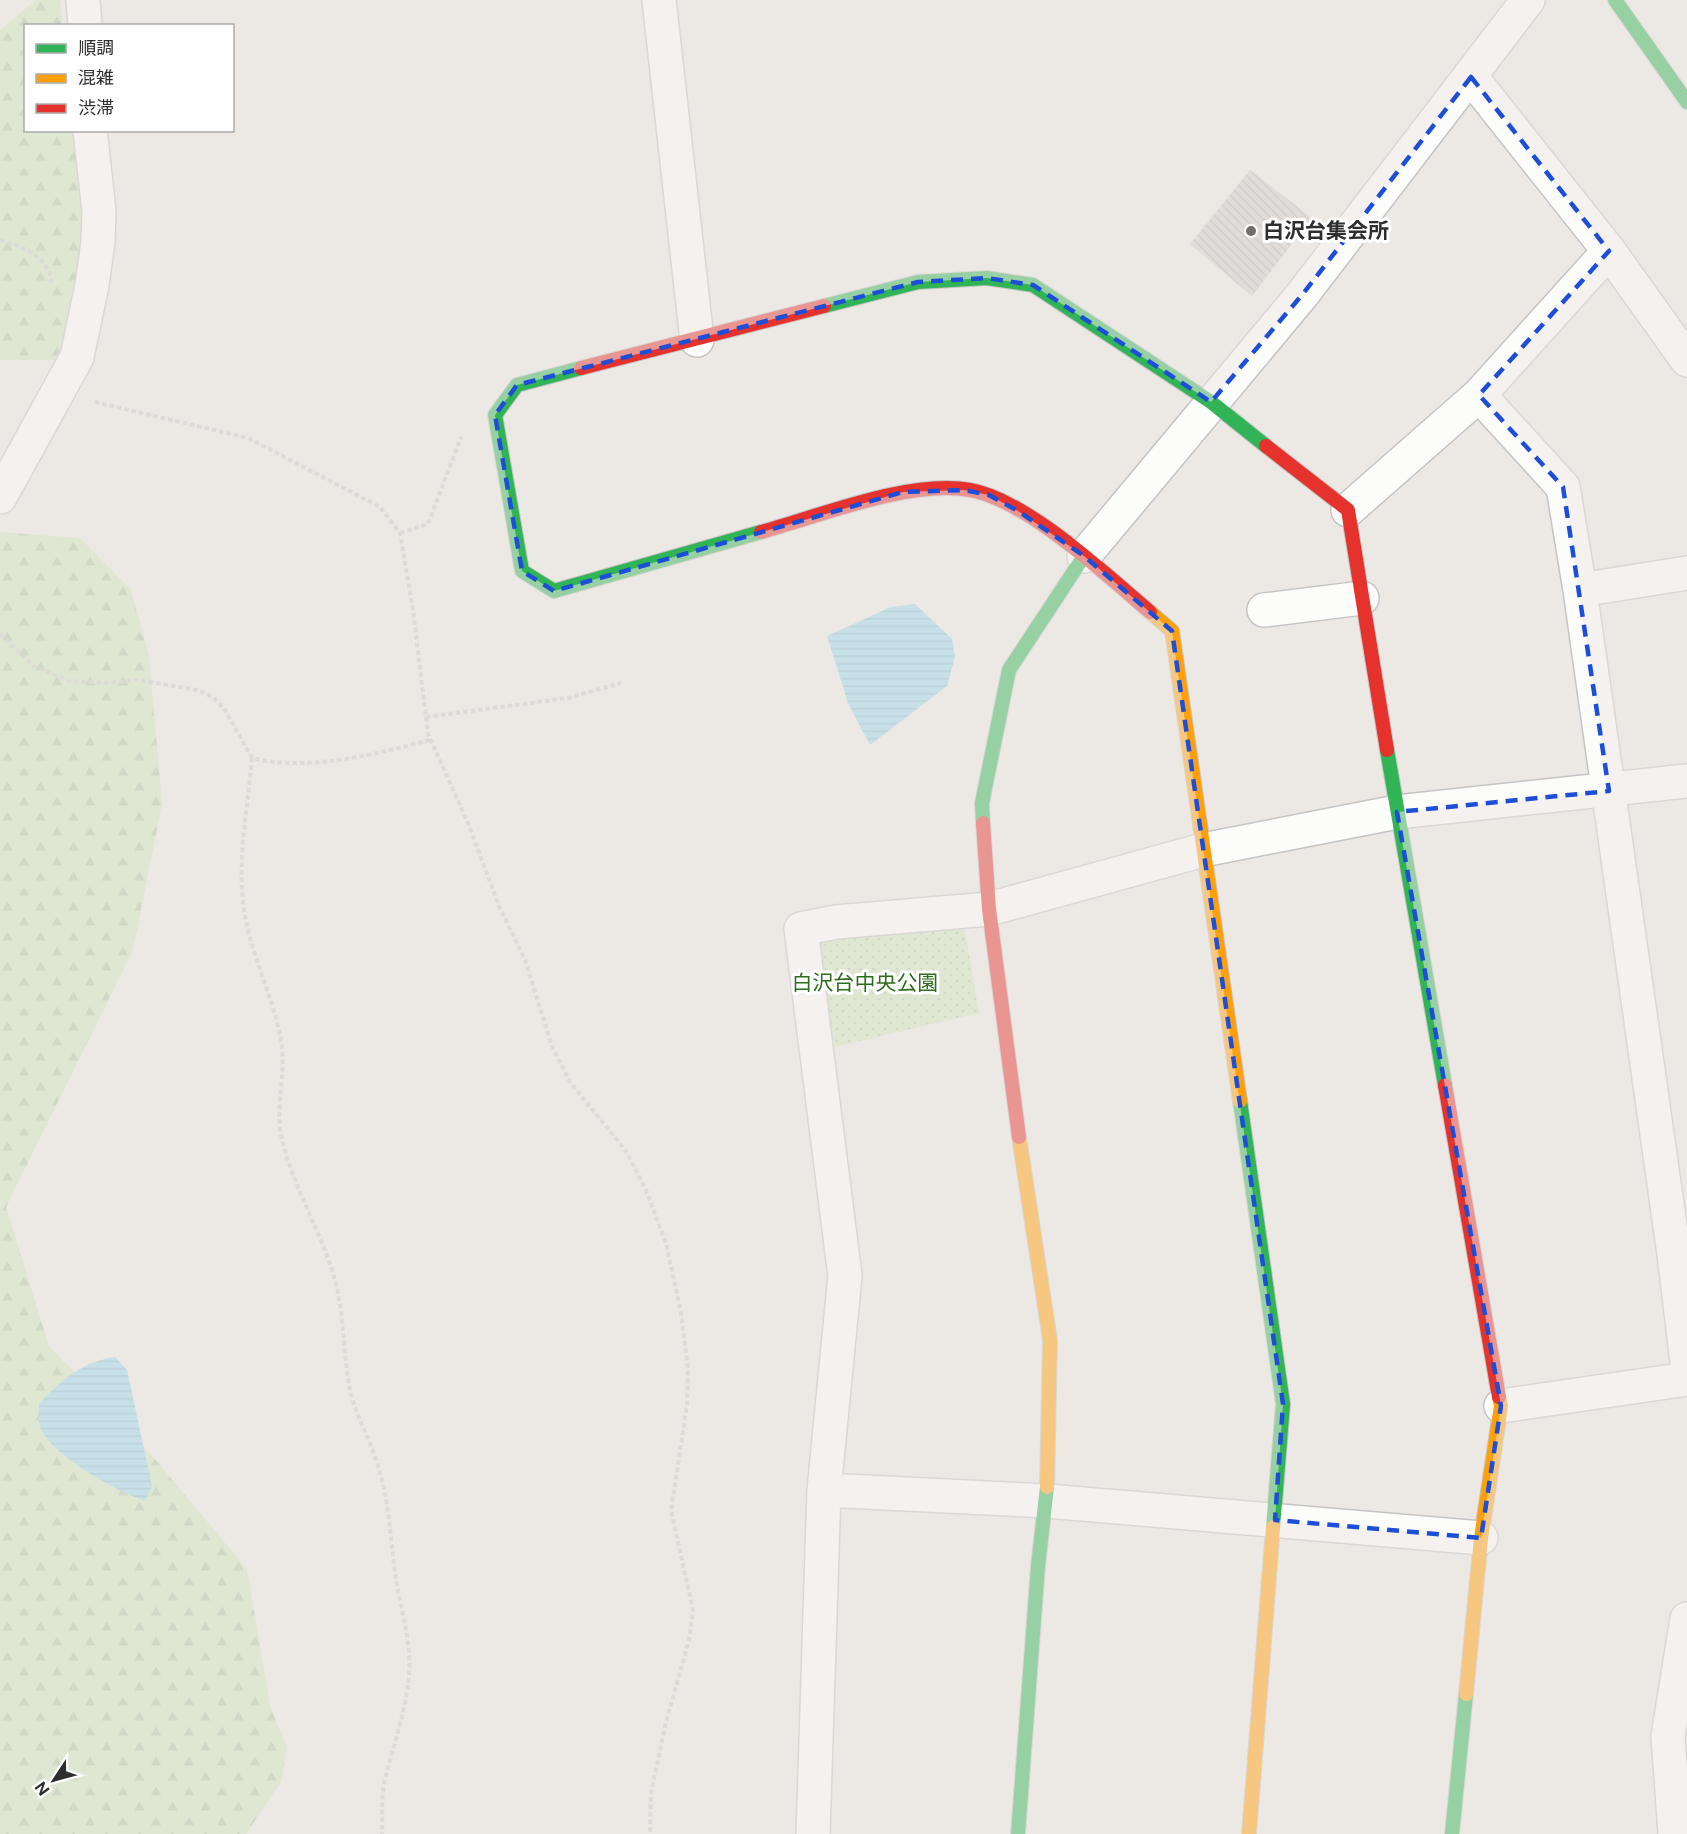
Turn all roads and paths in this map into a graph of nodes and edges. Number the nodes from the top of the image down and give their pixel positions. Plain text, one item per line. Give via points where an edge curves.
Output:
1 (83, 0) edge
2 (659, 0) edge
3 (1528, 0) edge
4 (1614, 0) edge
5 (85, 24) edge
6 (1471, 77) junction
7 (1687, 102) edge
8 (90, 132) edge
9 (0, 240) edge
10 (1609, 251) junction
11 (53, 292) dead end
12 (697, 340) junction
13 (1687, 360) edge
14 (58, 389) junction
15 (1479, 395) junction
16 (1211, 402) junction
17 (463, 431) dead end
18 (0, 497) edge
19 (1348, 510) junction
20 (400, 533) junction
21 (1084, 556) junction
22 (1687, 573) edge
23 (1580, 590) junction
24 (1362, 598) junction
25 (1263, 610) dead end
26 (0, 634) edge
27 (621, 682) dead end
28 (426, 717) junction
29 (430, 740) junction
30 (252, 758) junction
31 (1687, 781) edge
32 (1609, 791) junction
33 (1397, 812) junction
34 (1203, 850) junction
35 (990, 909) junction
36 (1687, 1362) edge
37 (1687, 1379) edge
38 (1501, 1406) junction
39 (824, 1490) junction
40 (1047, 1501) junction
41 (1275, 1520) junction
42 (1481, 1538) junction
43 (1687, 1619) edge
44 (382, 1834) edge
45 (650, 1834) edge
46 (813, 1834) edge
47 (1018, 1834) edge
48 (1249, 1834) edge
49 (1452, 1834) edge
50 (1675, 1834) edge

1 - 5 street
2 - 12 street
3 - 6 street
4 - 7 street
6 - 10 street
6 - 16 street via 1302,295
8 - 14 street via 99,211 93,285 77,357
9 - 11 path via 29,250 44,261
10 - 13 street
10 - 15 street
12 - 16 street via 918,282 987,278 1033,285
12 - 21 street via 517,385 504,401 495,414 522,570 554,591 903,492 930,488 989,495
14 - 18 street
14 - 20 path via 85,400 248,438 380,507
15 - 19 street
15 - 23 street via 1563,488
16 - 19 street
16 - 21 street
17 - 20 path via 428,524
19 - 24 street
20 - 28 path
21 - 34 street via 1172,631
21 - 35 street via 1009,670 982,803
22 - 23 street
23 - 32 street
24 - 25 street
24 - 33 street
26 - 30 path via 33,666 69,681 105,684 138,680 197,690 213,697 225,710
27 - 28 path via 568,698
28 - 29 path
29 - 30 path via 374,754 314,762
29 - 45 path via 525,960 552,1046 570,1082 626,1151 646,1190 666,1243 681,1313 688,1370 687,1405 671,1510 693,1610 651,1793
30 - 44 path via 243,902 282,1046 278,1109 281,1133 290,1170 335,1282 349,1386 377,1462 387,1503 409,1644 402,1723 384,1786
31 - 32 street
32 - 33 street
32 - 36 street
33 - 34 street
33 - 38 street
34 - 35 street
34 - 41 street via 1283,1404
35 - 39 street via 836,922 801,929 845,1276
35 - 40 street via 1050,1340
37 - 38 street
38 - 42 street
39 - 40 street
39 - 46 street
40 - 41 street
40 - 47 street via 1038,1566
41 - 42 street
41 - 48 street
42 - 49 street
43 - 50 street via 1668,1736

